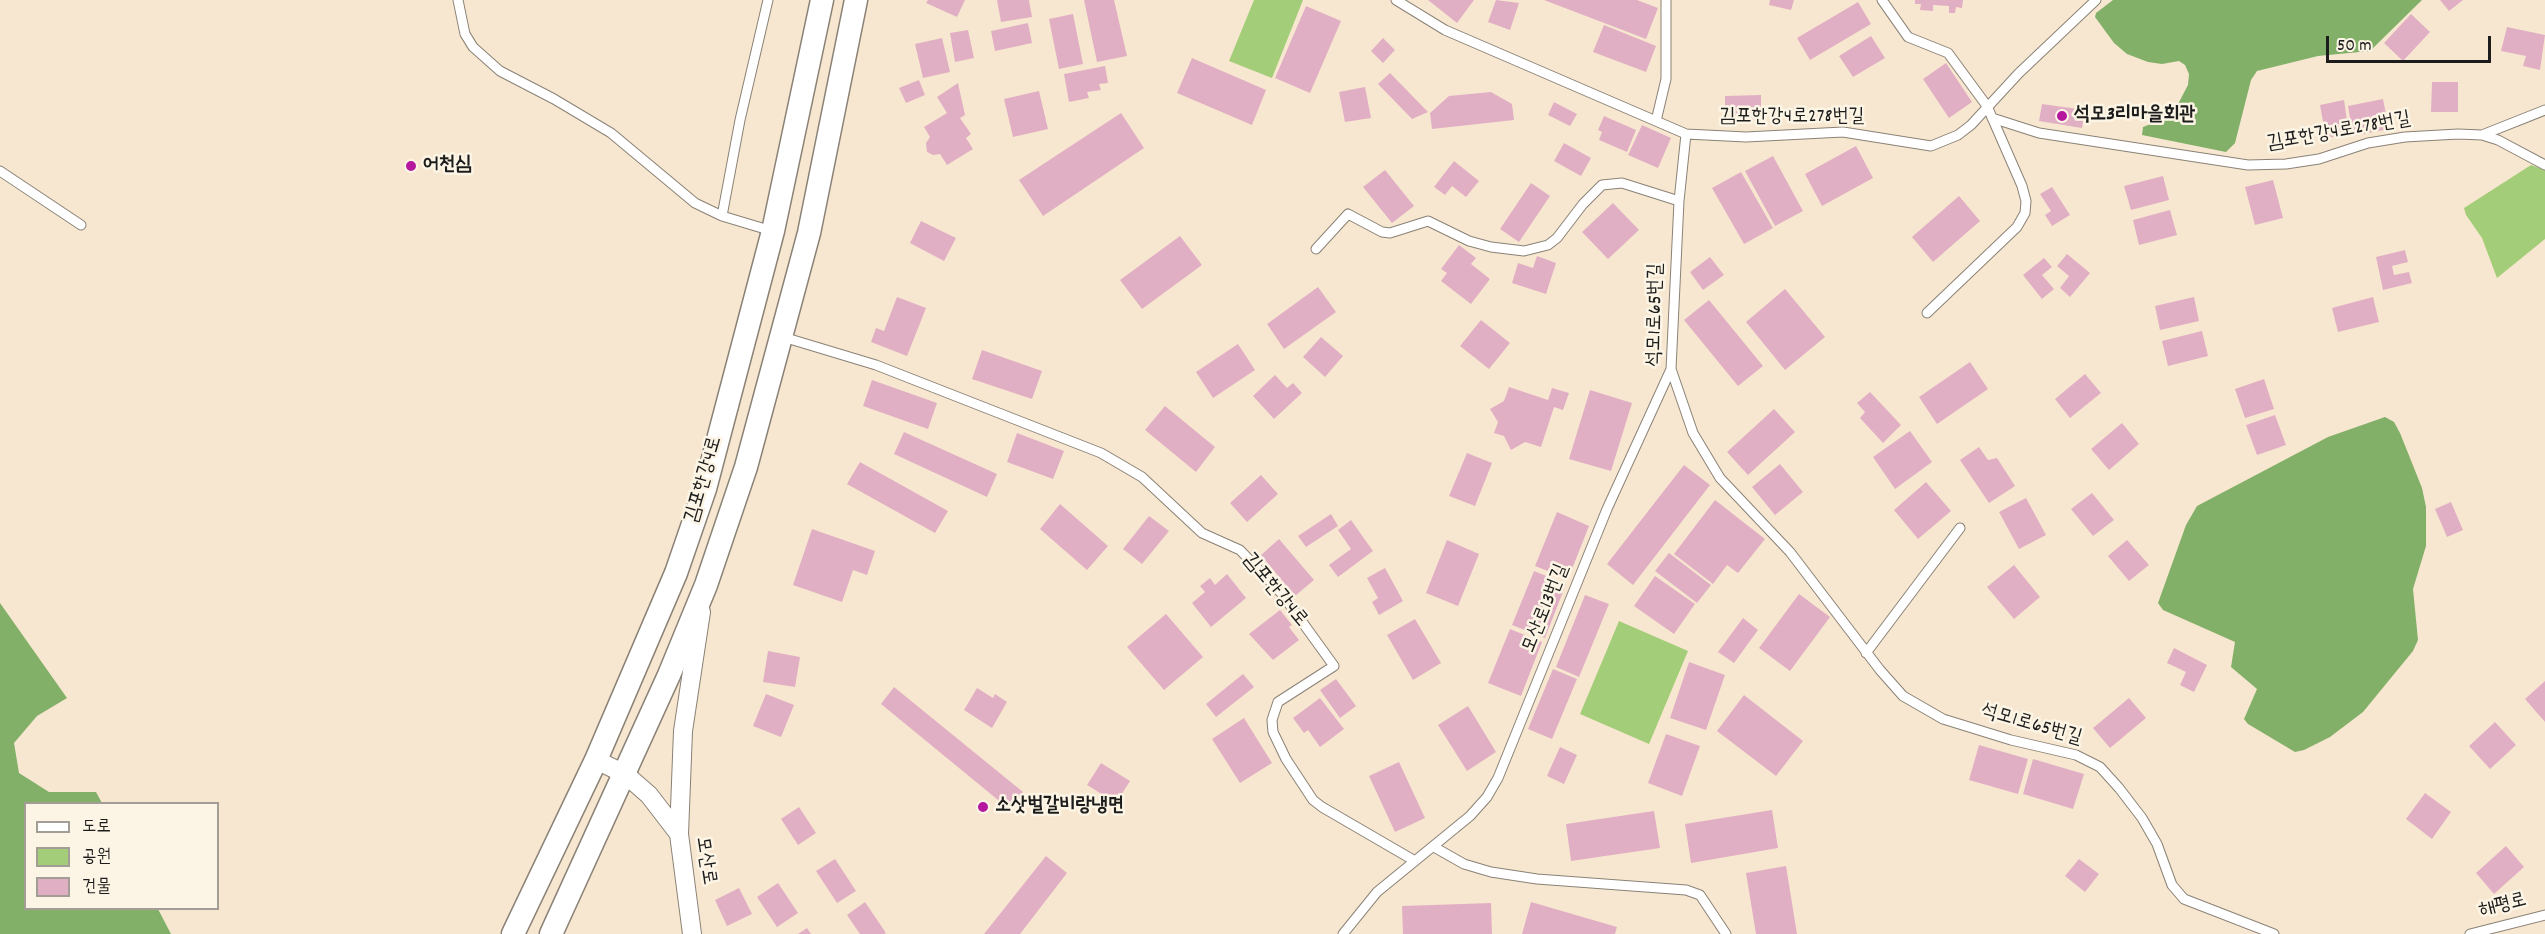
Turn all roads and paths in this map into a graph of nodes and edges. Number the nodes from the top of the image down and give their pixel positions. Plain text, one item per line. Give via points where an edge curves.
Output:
1 (458, 0) edge
2 (768, 0) edge
3 (822, 0) edge
4 (856, 0) edge
5 (1396, 0) edge
6 (1666, 0) edge
7 (1882, 0) edge
8 (2096, 0) edge
9 (1987, 106) junction
10 (2545, 110) edge
11 (1992, 118) junction
12 (1656, 121) junction
13 (1686, 134) junction
14 (2482, 135) junction
15 (2545, 165) edge
16 (0, 171) edge
17 (1679, 201) junction
18 (722, 216) junction
19 (81, 225) dead end
20 (773, 231) junction
21 (1316, 249) dead end
22 (1927, 312) dead end
23 (783, 337) junction
24 (1671, 369) junction
25 (1960, 528) dead end
26 (706, 585) junction
27 (1866, 654) junction
28 (596, 760) junction
29 (625, 774) junction
30 (679, 834) junction
31 (1434, 847) junction
32 (1415, 861) junction
33 (2545, 915) edge
34 (513, 934) edge
35 (551, 934) edge
36 (692, 934) edge
37 (1343, 934) edge
38 (1726, 934) edge
39 (2274, 934) edge
40 (2470, 934) edge

1 - 18 lane via 465,34 484,58 500,71 604,129 677,190
2 - 18 lane
3 - 20 street, 김포한강4로
4 - 23 street, 김포한강4로 via 811,222
5 - 12 lane, 김포한강4로278번길 via 1445,30
6 - 12 lane via 1666,79
7 - 9 lane via 1908,37 1947,53
8 - 9 lane, 김포한강4로278번길
9 - 11 lane
9 - 13 lane, 김포한강4로278번길 via 1958,135 1931,146 1843,132 1746,137
10 - 14 lane
11 - 14 lane, 김포한강4로278번길 via 2039,133 2248,165 2319,159 2368,143 2405,137
11 - 22 lane via 2022,186 2025,213 2017,227
12 - 13 lane, 김포한강4로278번길
13 - 17 lane, 석모1로65번길
14 - 15 lane, 김포한강4로278번길
16 - 19 lane
17 - 21 lane via 1622,183 1602,185 1557,238 1548,245 1524,251 1469,241 1428,221 1382,232 1348,214
17 - 24 lane, 석모1로65번길
18 - 20 lane
20 - 28 street, 김포한강4로 via 691,531
23 - 26 street, 김포한강4로 via 746,467
23 - 32 lane, 김포한강4로 via 876,365 1122,464 1151,484 1202,533 1245,555 1282,594 1334,666 1278,702 1273,732 1286,759 1313,800
24 - 27 lane, 석모1로65번길 via 1706,458 1790,552
24 - 31 lane, 모산로13번길 via 1607,509 1498,778 1470,816
25 - 27 lane
26 - 29 street, 김포한강4로
26 - 30 street via 683,731
27 - 39 lane, 석모1로65번길 via 1903,696 1943,719 2076,755 2100,767 2142,818 2157,844 2172,885 2184,899
28 - 29 street, 모산로
28 - 34 street, 김포한강4로
29 - 30 street, 모산로 via 650,795
29 - 35 street, 김포한강4로
30 - 36 street, 모산로
31 - 32 lane, 모산로13번길
31 - 38 lane via 1464,864 1491,872 1686,890 1700,895
32 - 37 lane, 모산로13번길 via 1377,892
33 - 40 lane, 해평로

